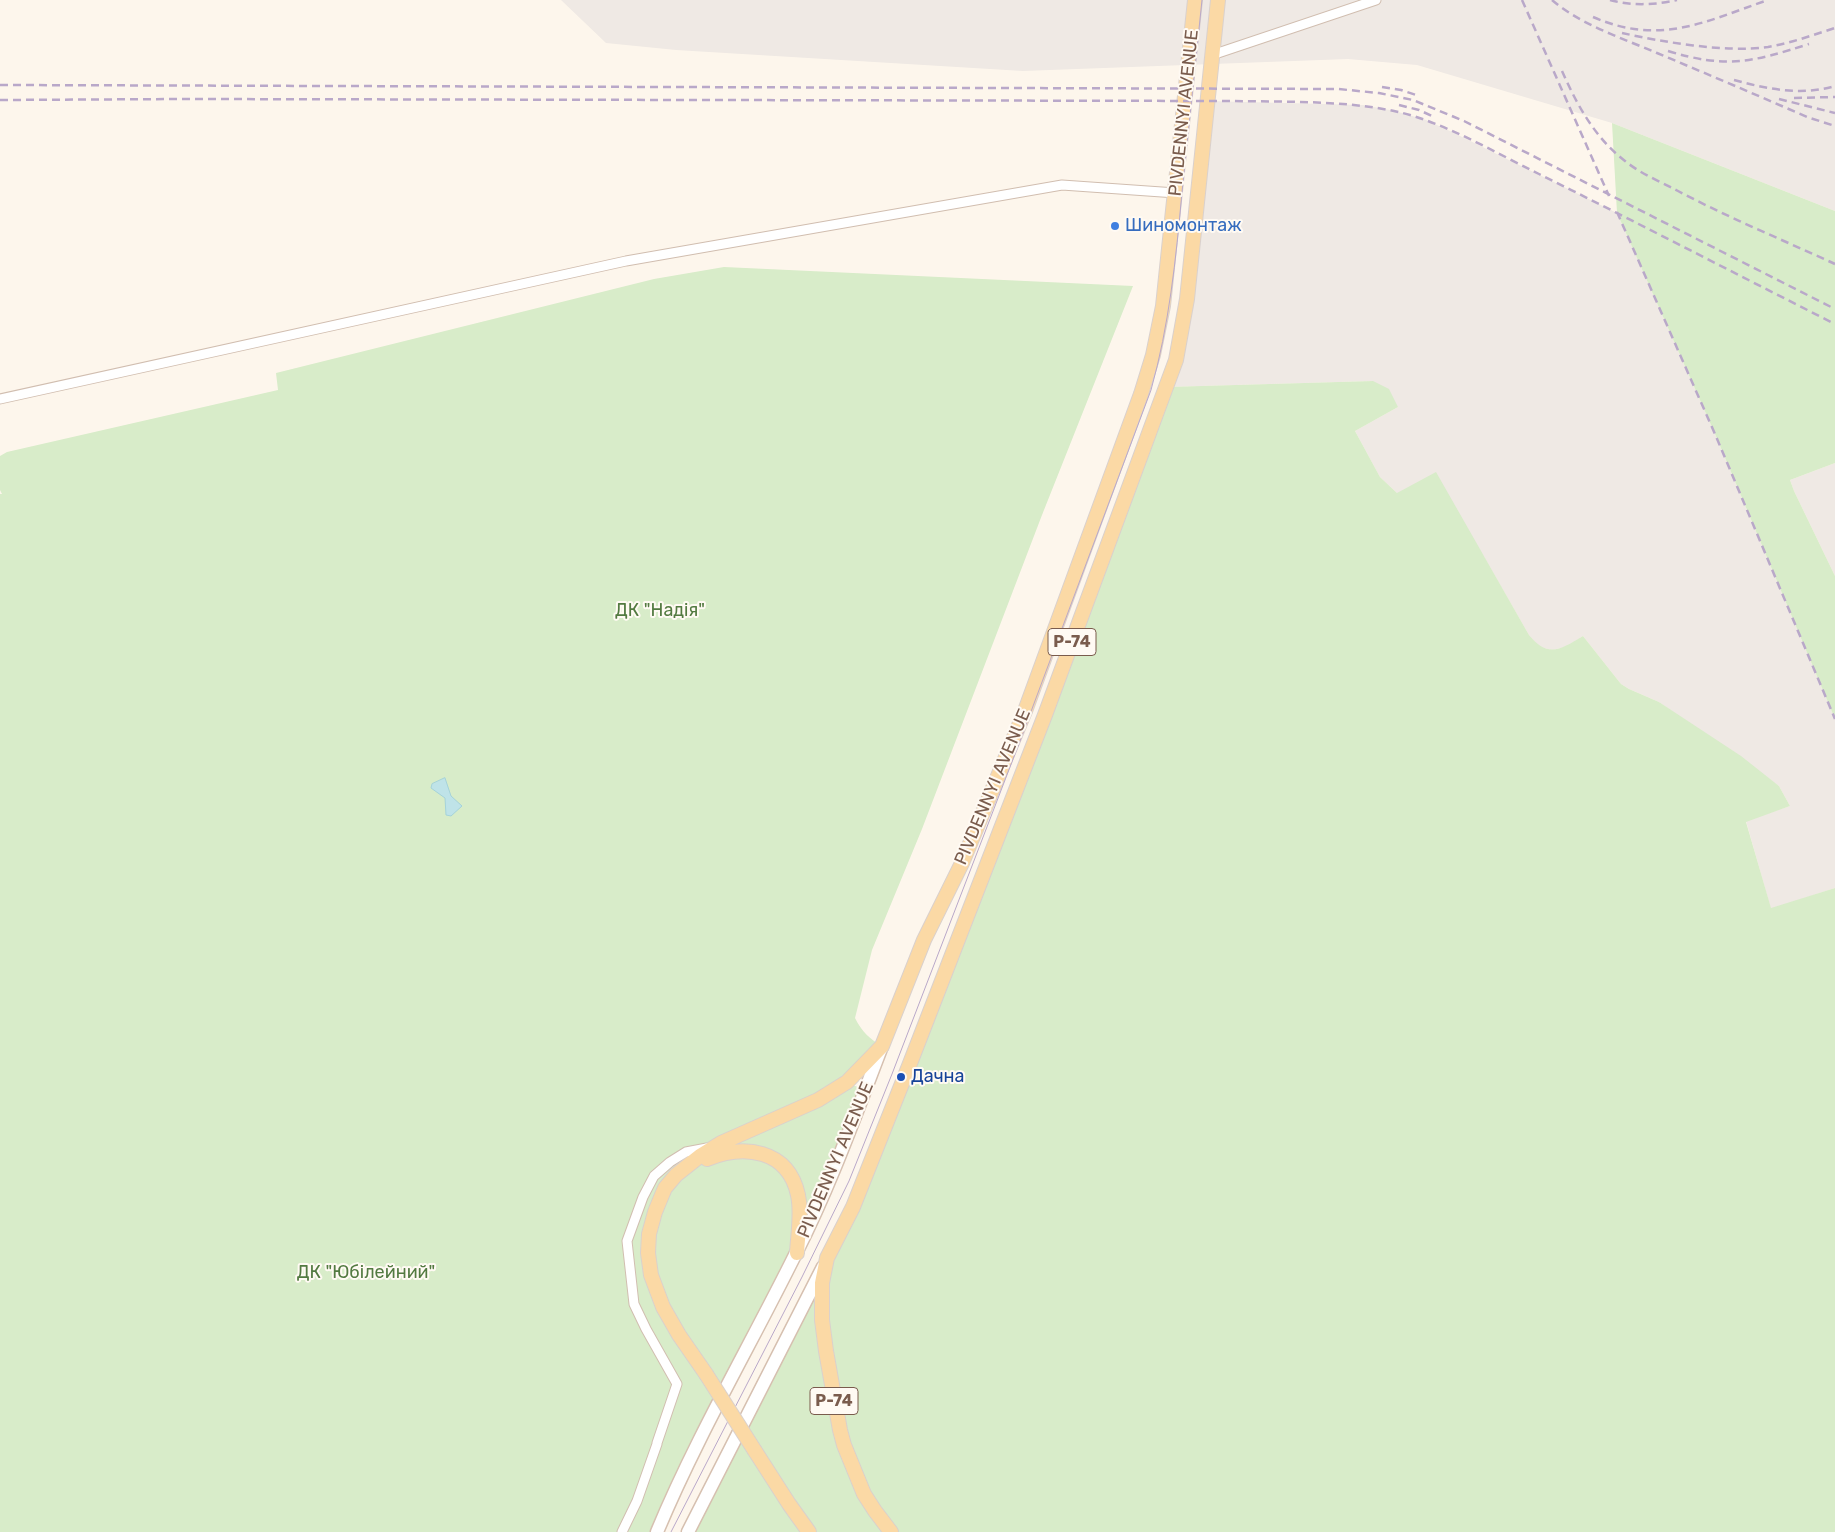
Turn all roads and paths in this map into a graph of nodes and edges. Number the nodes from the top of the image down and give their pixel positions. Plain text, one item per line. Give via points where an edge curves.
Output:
1 (1195, 0) edge
2 (1218, 0) edge
3 (1376, 0) edge
4 (1212, 55) junction
5 (1176, 193) junction
6 (0, 399) edge
7 (882, 1046) junction
8 (721, 1143) junction
9 (676, 1175) junction
10 (797, 1253) junction
11 (827, 1258) junction
12 (622, 1532) edge
13 (657, 1532) edge
14 (688, 1532) edge
15 (809, 1532) edge
16 (891, 1532) edge

1 - 5 main road, PIVDENNYI AVENUE / Р-74
2 - 4 main road, PIVDENNYI AVENUE / Р-74
3 - 4 street
4 - 11 main road, PIVDENNYI AVENUE / Р-74 via 1187,299 1176,360 1045,715 909,1066 853,1207
5 - 6 street via 1062,185 636,259
5 - 7 main road, PIVDENNYI AVENUE / Р-74 via 1160,327 1141,394 1026,711 962,863 924,940
7 - 8 main road, Р-74 via 847,1082 818,1100
7 - 10 main road, PIVDENNYI AVENUE via 824,1196
8 - 9 main road, Р-74
8 - 12 street via 686,1152 654,1176 626,1241 634,1304 677,1384 637,1501
9 - 10 main road via 702,1161 738,1150 763,1154 778,1162 792,1178 798,1193
9 - 15 main road, Р-74, bridge via 665,1188 651,1225 649,1265 654,1287 679,1335
10 - 13 main road, PIVDENNYI AVENUE via 701,1436
11 - 14 main road, PIVDENNYI AVENUE
11 - 16 main road, Р-74 via 822,1283 822,1320 840,1430 864,1494

